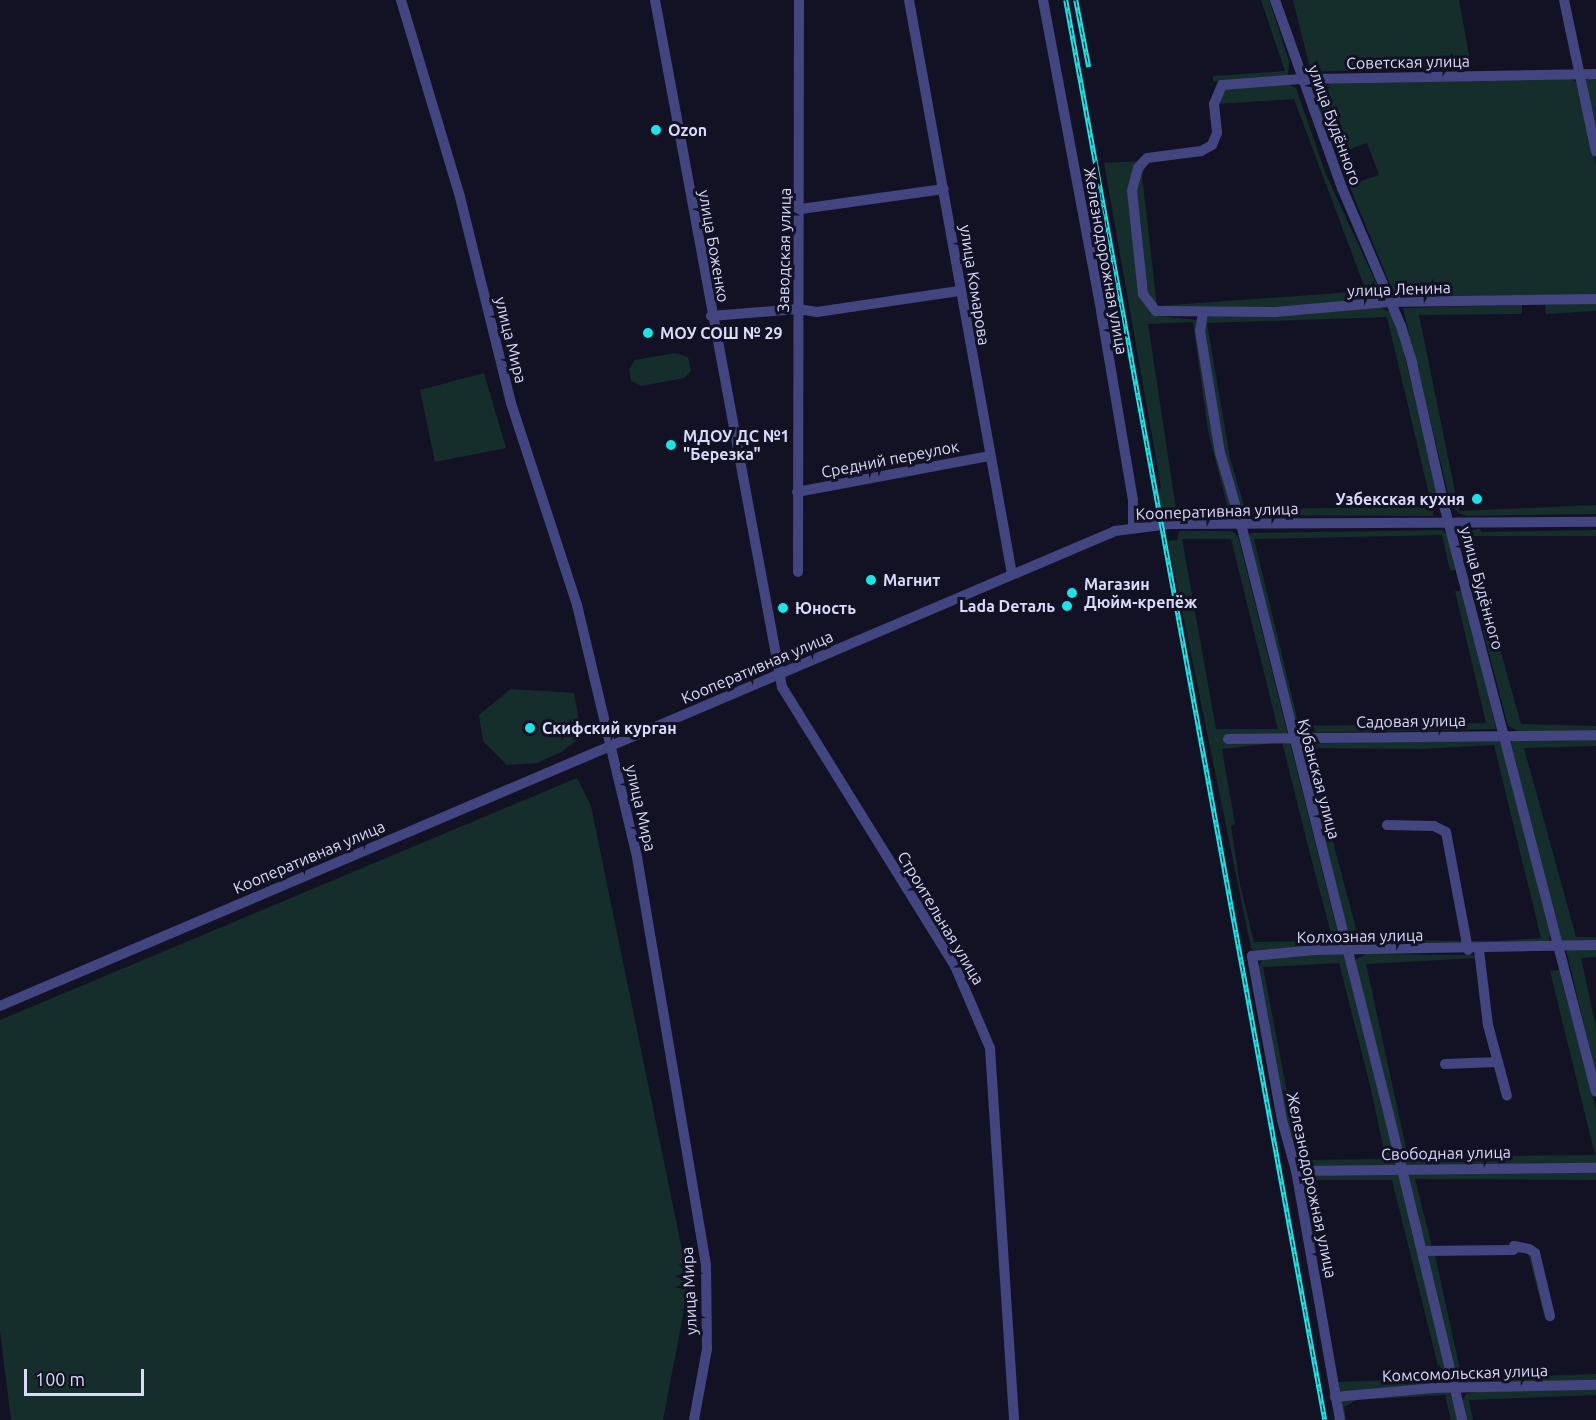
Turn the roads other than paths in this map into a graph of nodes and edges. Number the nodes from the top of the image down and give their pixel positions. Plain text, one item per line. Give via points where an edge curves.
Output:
1 (401, 0) edge
2 (655, 0) edge
3 (800, 0) edge
4 (909, 0) edge
5 (1043, 0) edge
6 (1275, 0) edge
7 (1564, 0) edge
8 (1579, 73) junction
9 (1596, 74) edge
10 (1300, 79) junction
11 (1222, 85) joint
12 (1596, 153) edge
13 (944, 189) junction
14 (801, 209) junction
15 (960, 291) junction
16 (1596, 299) edge
17 (1389, 302) junction
18 (798, 309) junction
19 (1203, 313) junction
20 (711, 316) junction
21 (989, 456) junction
22 (797, 492) junction
23 (1596, 522) edge
24 (1449, 523) junction
25 (1241, 524) junction
26 (1133, 527) junction
27 (798, 572) dead end
28 (1012, 574) junction
29 (778, 673) junction
30 (1504, 734) junction
31 (1596, 735) edge
32 (1292, 738) junction
33 (1228, 740) dead end
34 (612, 745) junction
35 (1387, 825) dead end
36 (1596, 945) edge
37 (1560, 947) junction
38 (1348, 950) junction
39 (1474, 950) junction
40 (1252, 956) joint
41 (0, 1006) edge
42 (1498, 1062) junction
43 (1445, 1064) dead end
44 (1596, 1092) edge
45 (1507, 1096) dead end
46 (1401, 1168) junction
47 (1596, 1168) edge
48 (1296, 1171) junction
49 (1422, 1251) junction
50 (1550, 1316) dead end
51 (1596, 1385) edge
52 (1454, 1390) junction
53 (1335, 1397) junction
54 (694, 1420) edge
55 (1014, 1420) edge
56 (1340, 1420) edge
57 (1462, 1420) edge

1 - 34 street, улица Мира via 460,197 511,403 577,605
2 - 20 street, улица Боженко
3 - 14 street, Заводская улица
4 - 13 street, улица Комарова
5 - 26 street, Железнодорожная улица via 1101,311 1133,500
6 - 10 street, улица Будённого
7 - 8 street
8 - 9 street, Советская улица
8 - 10 street, Советская улица
8 - 12 street
10 - 11 street, Советская улица
10 - 17 street, улица Будённого
11 - 19 street, Железнодорожная улица via 1214,104 1217,133 1212,145 1201,151 1147,158 1138,168 1132,190 1143,294 1149,305 1168,314
13 - 14 street
13 - 15 street, улица Комарова
14 - 18 street, Заводская улица
15 - 18 street via 817,312
15 - 21 street, улица Комарова
16 - 17 street, улица Ленина
17 - 19 street, улица Ленина
17 - 24 street, улица Будённого via 1412,363
18 - 20 street
18 - 22 street, Заводская улица
19 - 25 street, Кубанская улица via 1200,331 1220,453
20 - 29 street, улица Боженко
21 - 22 street, Средний переулок
21 - 28 street, улица Комарова
22 - 27 street, Заводская улица
23 - 24 street, Кооперативная улица
24 - 25 street, Кооперативная улица
24 - 30 street, улица Будённого
25 - 26 street, Кооперативная улица
25 - 32 street, Кубанская улица
26 - 28 street, Кооперативная улица
28 - 29 street, Кооперативная улица
29 - 34 street, Кооперативная улица
29 - 55 street, Строительная улица via 793,708 955,966 982,1024 994,1079
30 - 31 street, Садовая улица
30 - 32 street, Садовая улица
30 - 37 street, улица Будённого
32 - 33 street, Садовая улица
32 - 38 street, Кубанская улица
34 - 41 street, Кооперативная улица
34 - 54 street, улица Мира via 639,865 706,1265 707,1349
35 - 39 street via 1434,826 1446,832
36 - 37 street, Колхозная улица
37 - 39 street, Колхозная улица
37 - 44 street, улица Будённого
38 - 39 street, Колхозная улица
38 - 40 street, Колхозная улица
38 - 46 street, Кубанская улица
39 - 42 street
40 - 48 street, Железнодорожная улица via 1282,1120
42 - 43 street
42 - 45 street
46 - 47 street, Свободная улица
46 - 48 street, Свободная улица
46 - 49 street, Кубанская улица
48 - 53 street, Железнодорожная улица
49 - 50 street via 1512,1250 1514,1246 1529,1249 1535,1253
49 - 52 street, Кубанская улица
51 - 52 street, Комсомольская улица
52 - 53 street, Комсомольская улица via 1409,1389
52 - 57 street, Кубанская улица
53 - 56 street, Железнодорожная улица

